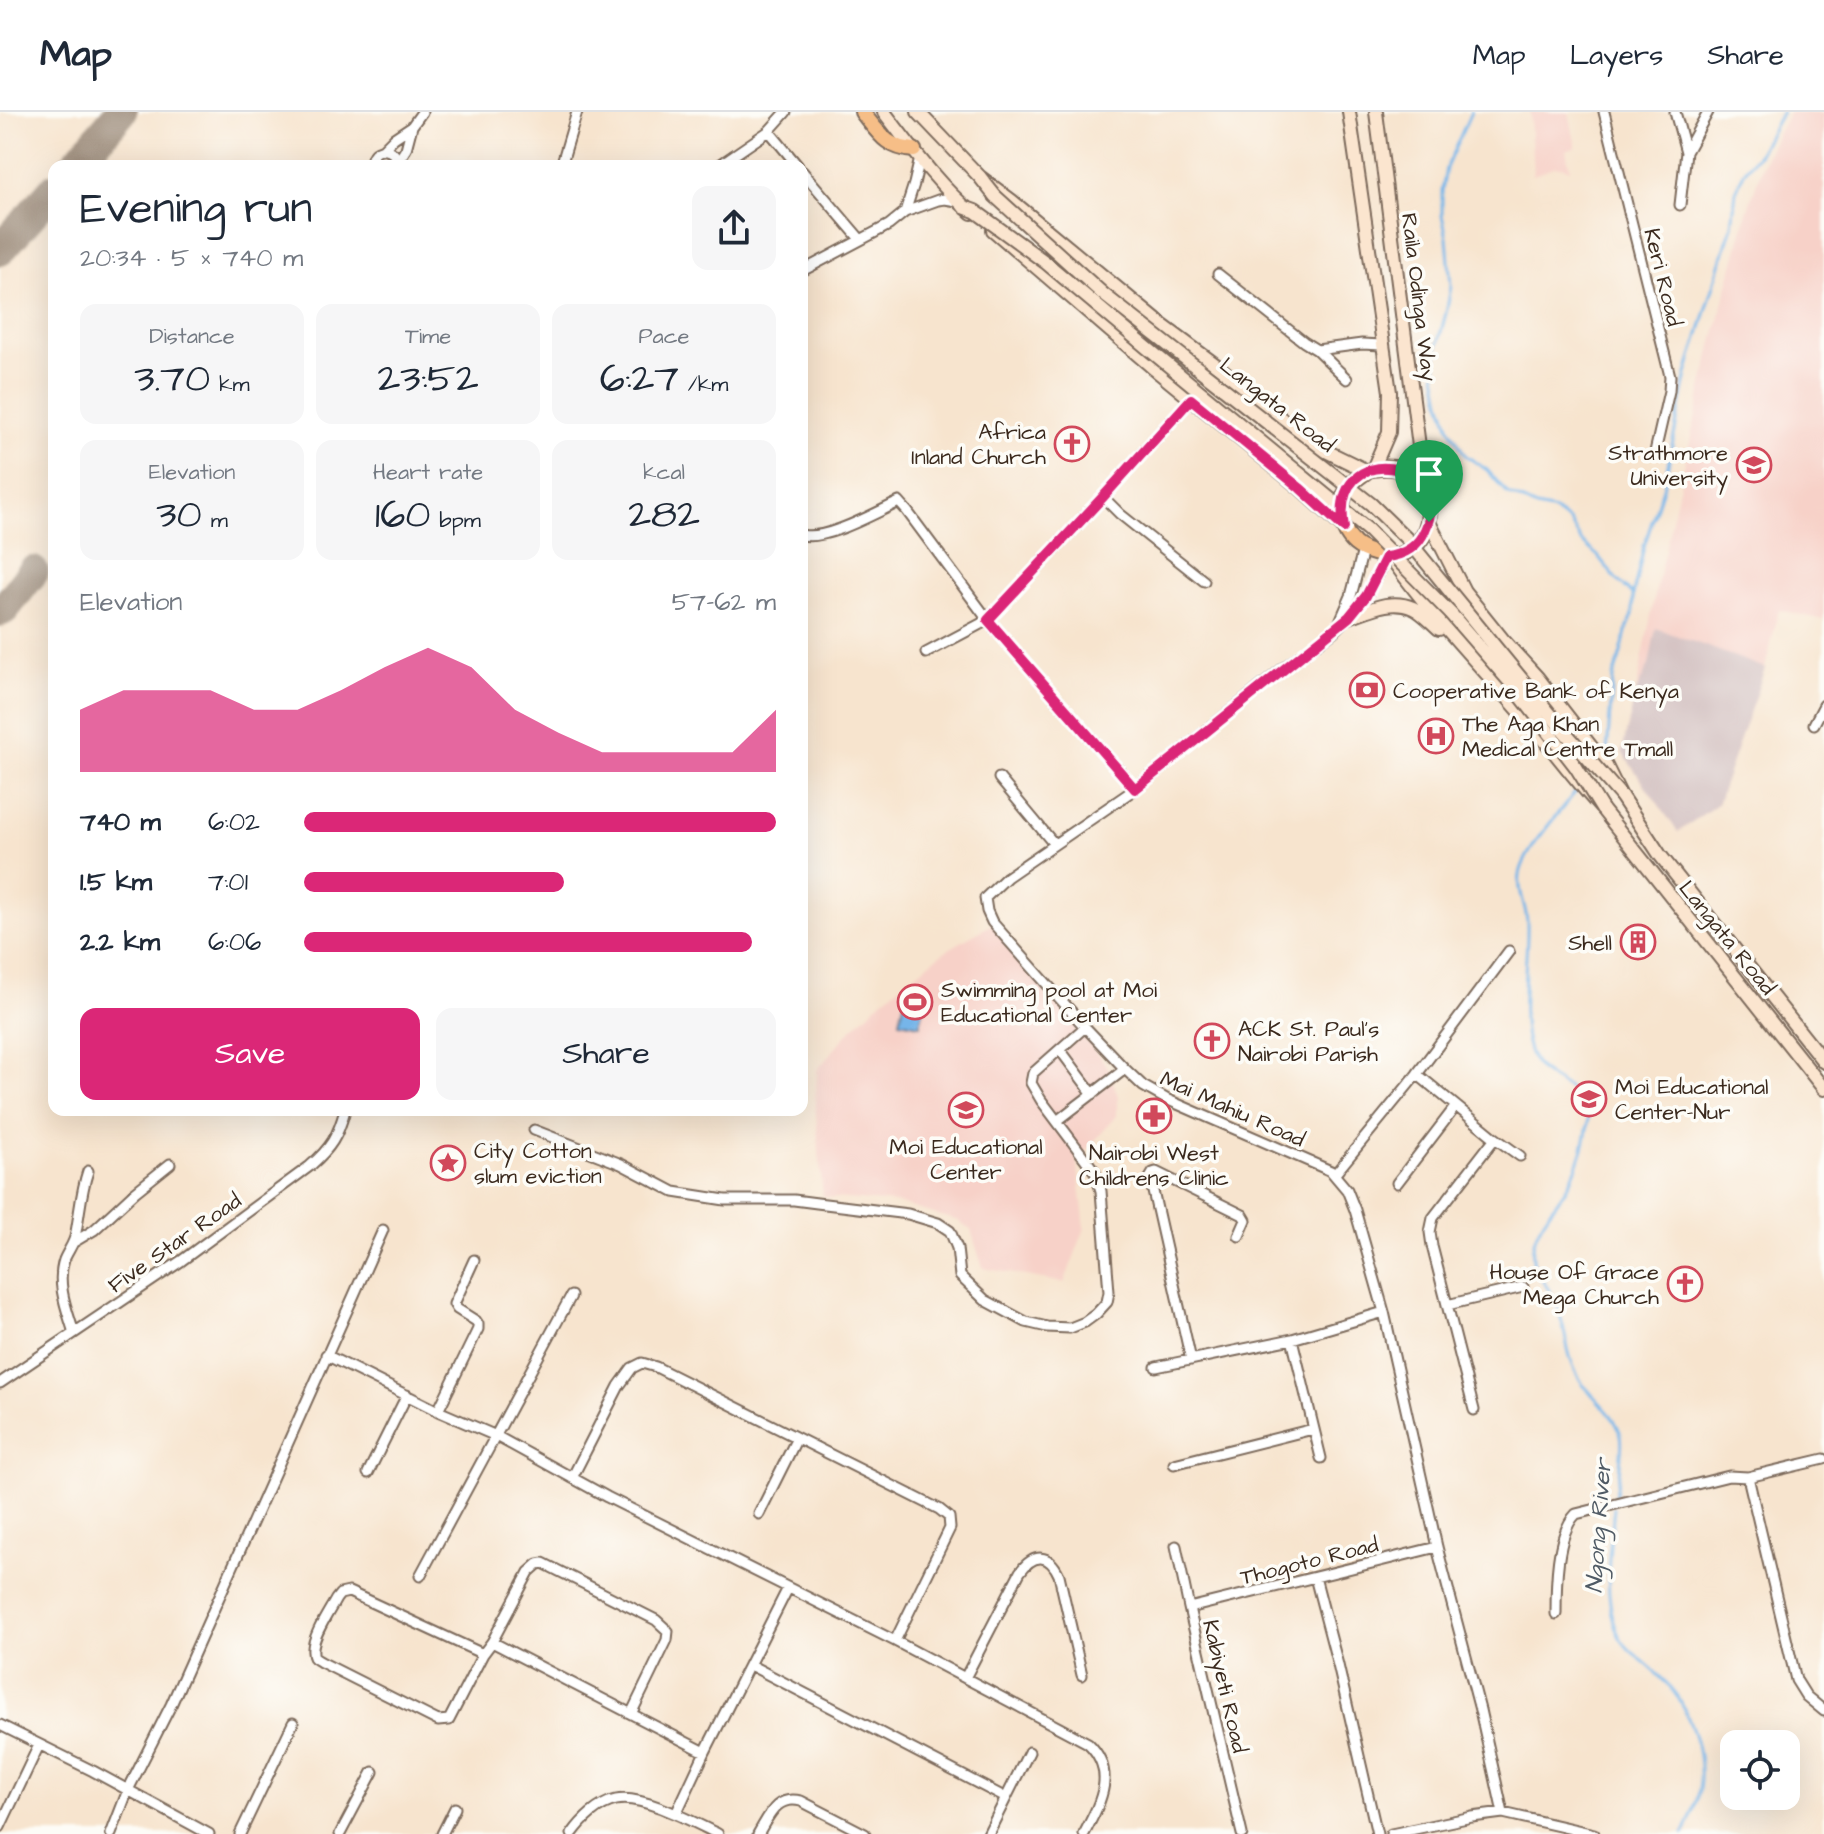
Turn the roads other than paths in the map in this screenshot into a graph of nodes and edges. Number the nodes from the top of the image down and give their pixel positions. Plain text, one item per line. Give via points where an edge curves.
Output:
1 (422, 112) edge
2 (577, 112) edge
3 (786, 112) edge
4 (862, 112) edge
5 (884, 112) edge
6 (918, 112) edge
7 (1349, 112) edge
8 (1376, 112) edge
9 (1604, 112) edge
10 (1675, 112) edge
11 (1708, 112) edge
12 (412, 126) junction
13 (769, 131) junction
14 (382, 150) junction
15 (1686, 152) junction
16 (917, 154) junction
17 (371, 160) edge
18 (396, 160) edge
19 (399, 160) edge
20 (563, 160) edge
21 (727, 160) edge
22 (793, 160) edge
23 (980, 177) junction
24 (808, 178) edge
25 (961, 204) junction
26 (1680, 205) dead end
27 (905, 212) junction
28 (860, 239) junction
29 (808, 268) edge
30 (1218, 274) dead end
31 (1382, 345) junction
32 (1317, 350) junction
33 (1347, 379) dead end
34 (1191, 399) junction
35 (1655, 452) dead end
36 (1370, 470) junction
37 (1422, 486) junction
38 (1103, 497) junction
39 (1429, 522) junction
40 (1344, 528) junction
41 (808, 536) edge
42 (1363, 550) junction
43 (1388, 556) junction
44 (1204, 581) dead end
45 (1349, 617) junction
46 (988, 620) junction
47 (1337, 629) junction
48 (926, 653) dead end
49 (1478, 662) junction
50 (1824, 705) edge
51 (1814, 724) dead end
52 (999, 778) dead end
53 (1135, 789) junction
54 (1621, 796) junction
55 (1602, 809) junction
56 (1054, 844) junction
57 (1509, 951) dead end
58 (1085, 1027) junction
59 (1061, 1051) junction
60 (1824, 1062) edge
61 (1125, 1069) junction
62 (1417, 1074) junction
63 (1824, 1089) edge
64 (1093, 1094) junction
65 (1456, 1106) junction
66 (343, 1116) edge
67 (1057, 1121) junction
68 (534, 1130) dead end
69 (1495, 1138) junction
70 (1520, 1156) dead end
71 (170, 1164) dead end
72 (88, 1171) dead end
73 (1335, 1174) junction
74 (1397, 1183) dead end
75 (383, 1230) dead end
76 (1239, 1236) dead end
77 (74, 1242) junction
78 (474, 1260) dead end
79 (1523, 1287) dead end
80 (571, 1296) dead end
81 (1447, 1305) junction
82 (1384, 1312) junction
83 (74, 1333) junction
84 (1292, 1339) junction
85 (326, 1355) junction
86 (1191, 1360) junction
87 (1156, 1367) dead end
88 (0, 1383) edge
89 (407, 1395) junction
90 (1474, 1410) dead end
91 (438, 1411) junction
92 (1313, 1429) junction
93 (496, 1436) junction
94 (797, 1438) junction
95 (1321, 1458) dead end
96 (1824, 1459) edge
97 (1174, 1464) dead end
98 (368, 1473) dead end
99 (1748, 1477) junction
100 (572, 1478) junction
101 (759, 1514) dead end
102 (1176, 1546) dead end
103 (1437, 1547) junction
104 (420, 1576) dead end
105 (1315, 1577) junction
106 (788, 1588) junction
107 (1189, 1608) junction
108 (1556, 1614) dead end
109 (895, 1641) junction
110 (492, 1642) junction
111 (483, 1654) junction
112 (750, 1665) junction
113 (1082, 1675) dead end
114 (965, 1678) junction
115 (1824, 1711) edge
116 (632, 1712) junction
117 (293, 1723) dead end
118 (0, 1725) edge
119 (39, 1745) junction
120 (705, 1752) junction
121 (1029, 1752) dead end
122 (373, 1772) dead end
123 (128, 1790) junction
124 (1006, 1798) junction
125 (455, 1808) dead end
126 (1503, 1813) junction
127 (676, 1814) junction
128 (0, 1827) edge
129 (111, 1834) edge
130 (209, 1834) edge
131 (240, 1834) edge
132 (340, 1834) edge
133 (442, 1834) edge
134 (572, 1834) edge
135 (718, 1834) edge
136 (758, 1834) edge
137 (865, 1834) edge
138 (988, 1834) edge
139 (1084, 1834) edge
140 (1242, 1834) edge
141 (1377, 1834) edge
142 (1391, 1834) edge
143 (1594, 1834) edge

1 - 12 street
2 - 20 street
3 - 13 street
4 - 16 main road via 891,146
5 - 16 main road, Langata Road
6 - 23 main road, Langata Road
7 - 31 main road, Raila Odinga Way
8 - 37 main road, Raila Odinga Way
9 - 35 street, Keri Road via 1670,376
10 - 15 street
11 - 15 street
12 - 14 street
12 - 19 street
13 - 21 street
13 - 22 street
14 - 17 street
14 - 18 street
15 - 26 street
16 - 25 main road, Langata Road
16 - 27 street
23 - 36 main road, Langata Road via 1306,439
23 - 54 main road, Langata Road, bridge via 1103,294 1371,504 1408,540
24 - 28 street
25 - 27 street via 945,199
25 - 34 main road, Langata Road
25 - 55 main road, Langata Road, bridge via 1045,262 1368,530 1510,682
27 - 28 street
28 - 29 street
30 - 32 street
31 - 32 street
31 - 36 main road, Raila Odinga Way via 1390,392 1389,432
32 - 33 street
34 - 38 street
34 - 40 main road, Langata Road
36 - 37 main road via 1406,472
36 - 40 main road via 1344,495
37 - 39 main road
38 - 44 street
38 - 46 street
39 - 43 main road via 1414,547
39 - 54 main road, Langata Road via 1464,591 1606,766
40 - 42 main road
41 - 46 street via 829,533 899,502
42 - 43 main road
42 - 47 street
43 - 45 street, Mai Mahiu Road
43 - 49 main road, Langata Road
45 - 47 street, Mai Mahiu Road
45 - 49 main road via 1383,604 1415,609
46 - 48 street
46 - 53 street
47 - 53 street, Mai Mahiu Road
49 - 55 main road, Langata Road
50 - 51 street
52 - 56 street
53 - 56 street, Mai Mahiu Road
54 - 60 main road, Langata Road via 1660,855
55 - 63 main road, Langata Road
56 - 58 street, Mai Mahiu Road via 1007,877 985,898 986,905 992,922
57 - 62 street
58 - 59 street
58 - 61 street, Mai Mahiu Road
59 - 64 street
59 - 67 street via 1033,1073 1031,1083
61 - 64 street
61 - 73 street, Mai Mahiu Road via 1166,1099
62 - 65 street
62 - 73 street
64 - 67 street
65 - 69 street
65 - 74 street
66 - 83 street, Five Star Road via 334,1141 310,1166
67 - 68 street via 1095,1172 1109,1282 1107,1302 1070,1328 1026,1322 985,1300 960,1276 950,1231 938,1223 908,1214 794,1200 725,1200 674,1192 621,1164
69 - 70 street
69 - 81 street via 1433,1218 1432,1246
71 - 77 street
72 - 77 street
73 - 82 street via 1355,1210
75 - 85 street
76 - 86 street via 1243,1215 1153,1173
77 - 83 street via 61,1282
78 - 91 street via 454,1304 478,1326
79 - 81 street
80 - 93 street
81 - 90 street
82 - 84 street
82 - 103 street
83 - 88 street, Five Star Road
84 - 86 street
84 - 92 street
85 - 89 street
85 - 123 street
86 - 87 street
89 - 91 street
89 - 98 street
91 - 93 street
92 - 95 street
92 - 97 street
93 - 100 street
93 - 104 street
94 - 100 street via 642,1363 619,1386
94 - 101 street
94 - 109 street via 949,1517 947,1536
96 - 99 street
99 - 108 street via 1729,1476 1576,1514 1565,1531
99 - 115 street via 1796,1680
100 - 106 street
102 - 107 street, Kabiyeti Road
103 - 105 street, Thogoto Road
103 - 126 street
105 - 107 street, Thogoto Road
105 - 141 street
106 - 109 street
106 - 112 street
107 - 140 street, Kabiyeti Road
109 - 114 street
110 - 111 street
110 - 116 street
110 - 116 street via 529,1572 547,1564 668,1631
111 - 111 street via 445,1722 321,1662 313,1651 336,1599 349,1592
112 - 120 street
112 - 124 street
113 - 114 street via 1059,1575 1049,1561 1037,1558 1020,1572
114 - 139 street via 1095,1750 1104,1784
116 - 120 street
117 - 131 street
118 - 119 street
119 - 123 street
119 - 128 street
120 - 127 street
121 - 124 street
122 - 132 street
123 - 129 street
123 - 130 street
124 - 138 street
125 - 133 street
126 - 142 street
126 - 143 street
127 - 134 street via 615,1800 595,1810
127 - 135 street
136 - 137 street via 777,1805 792,1799

